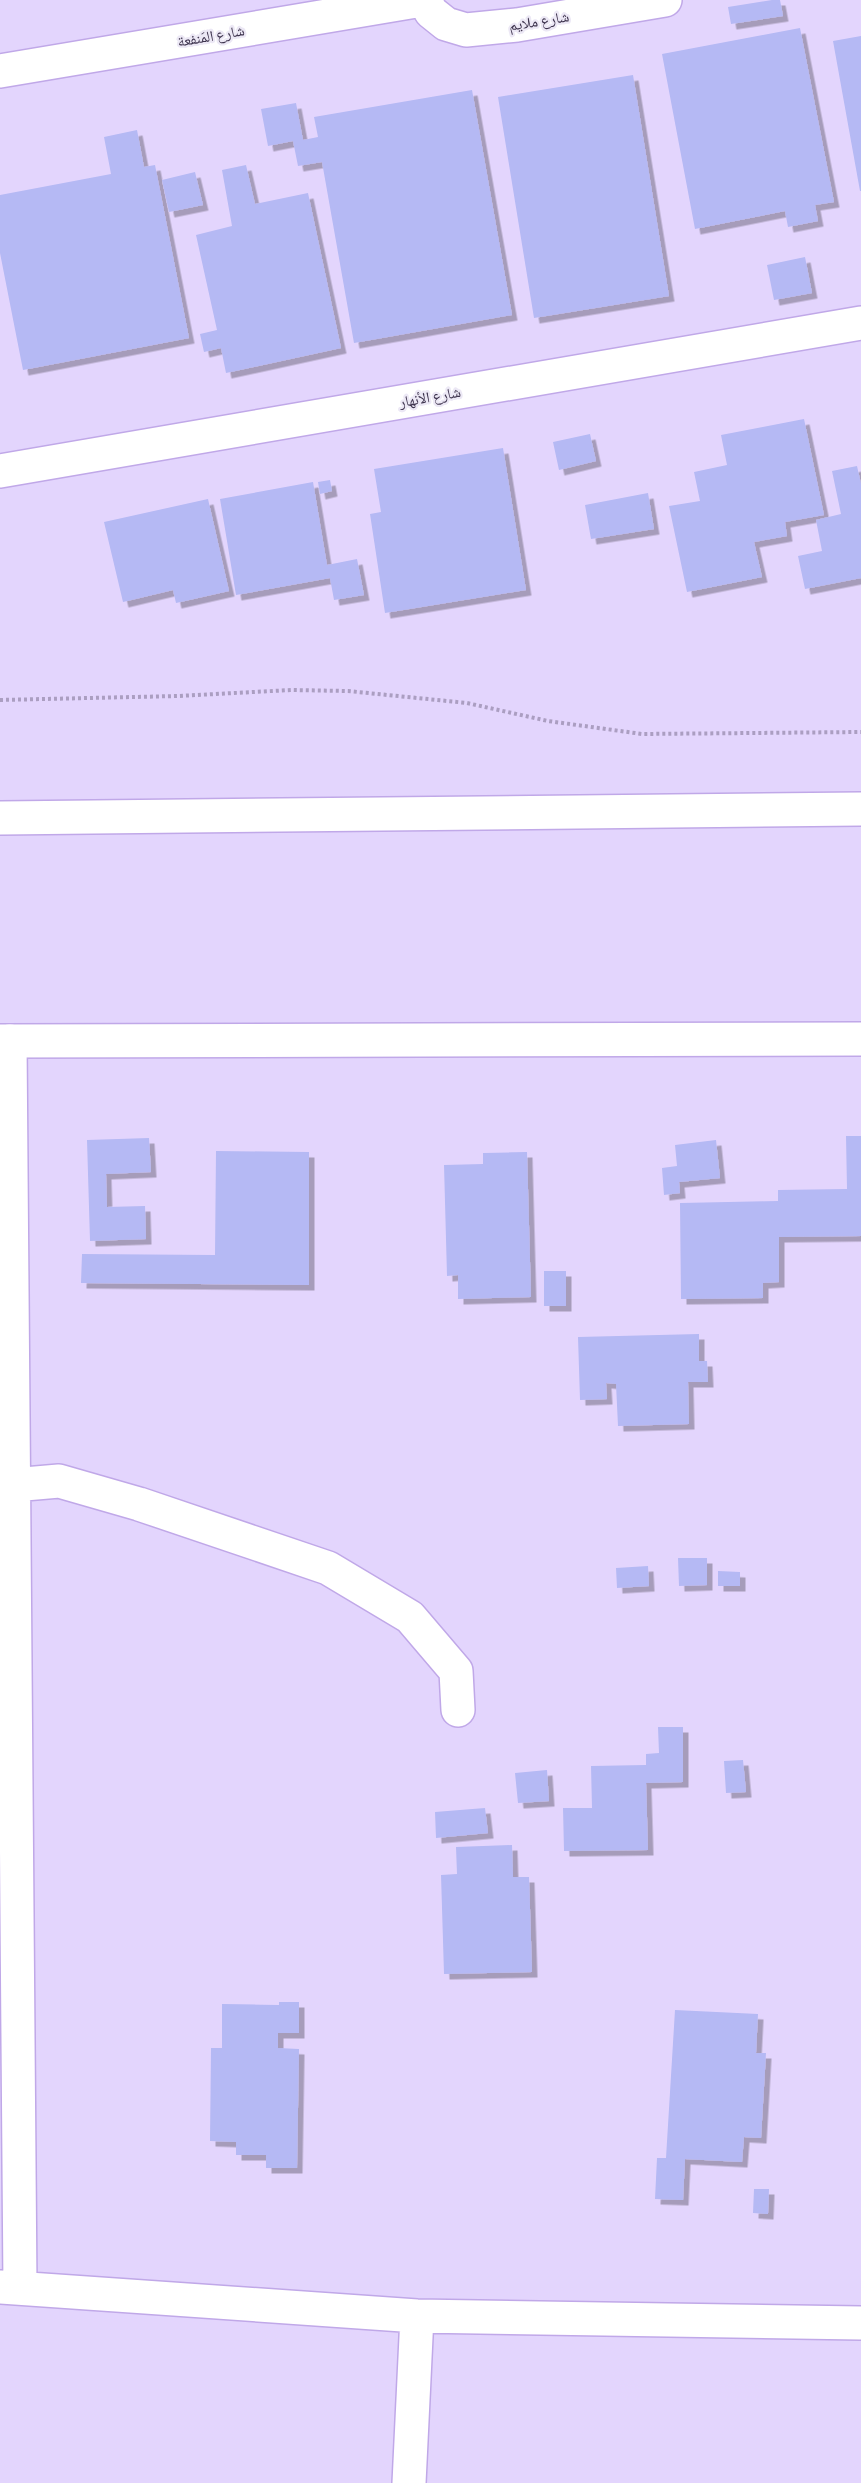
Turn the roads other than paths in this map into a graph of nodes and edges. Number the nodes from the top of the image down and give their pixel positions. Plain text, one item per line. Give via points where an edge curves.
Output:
1 (423, 0) edge
2 (665, 0) edge
3 (0, 71) edge
4 (861, 323) edge
5 (0, 471) edge
6 (861, 809) edge
7 (0, 818) edge
8 (861, 1039) edge
9 (5, 1041) edge
10 (13, 1485) junction
11 (458, 1710) dead end
12 (10, 2288) edge
13 (417, 2316) junction
14 (861, 2323) edge
15 (410, 2483) edge

1 - 2 street, شارع ملايم via 446,24 466,30
1 - 3 street, شارع المَنفعة
4 - 5 street, شارع الأنهار
6 - 7 street
8 - 9 street
9 - 10 street
10 - 11 street via 58,1481 328,1568 410,1617 456,1671
10 - 12 street
12 - 13 street
13 - 14 street
13 - 15 street

